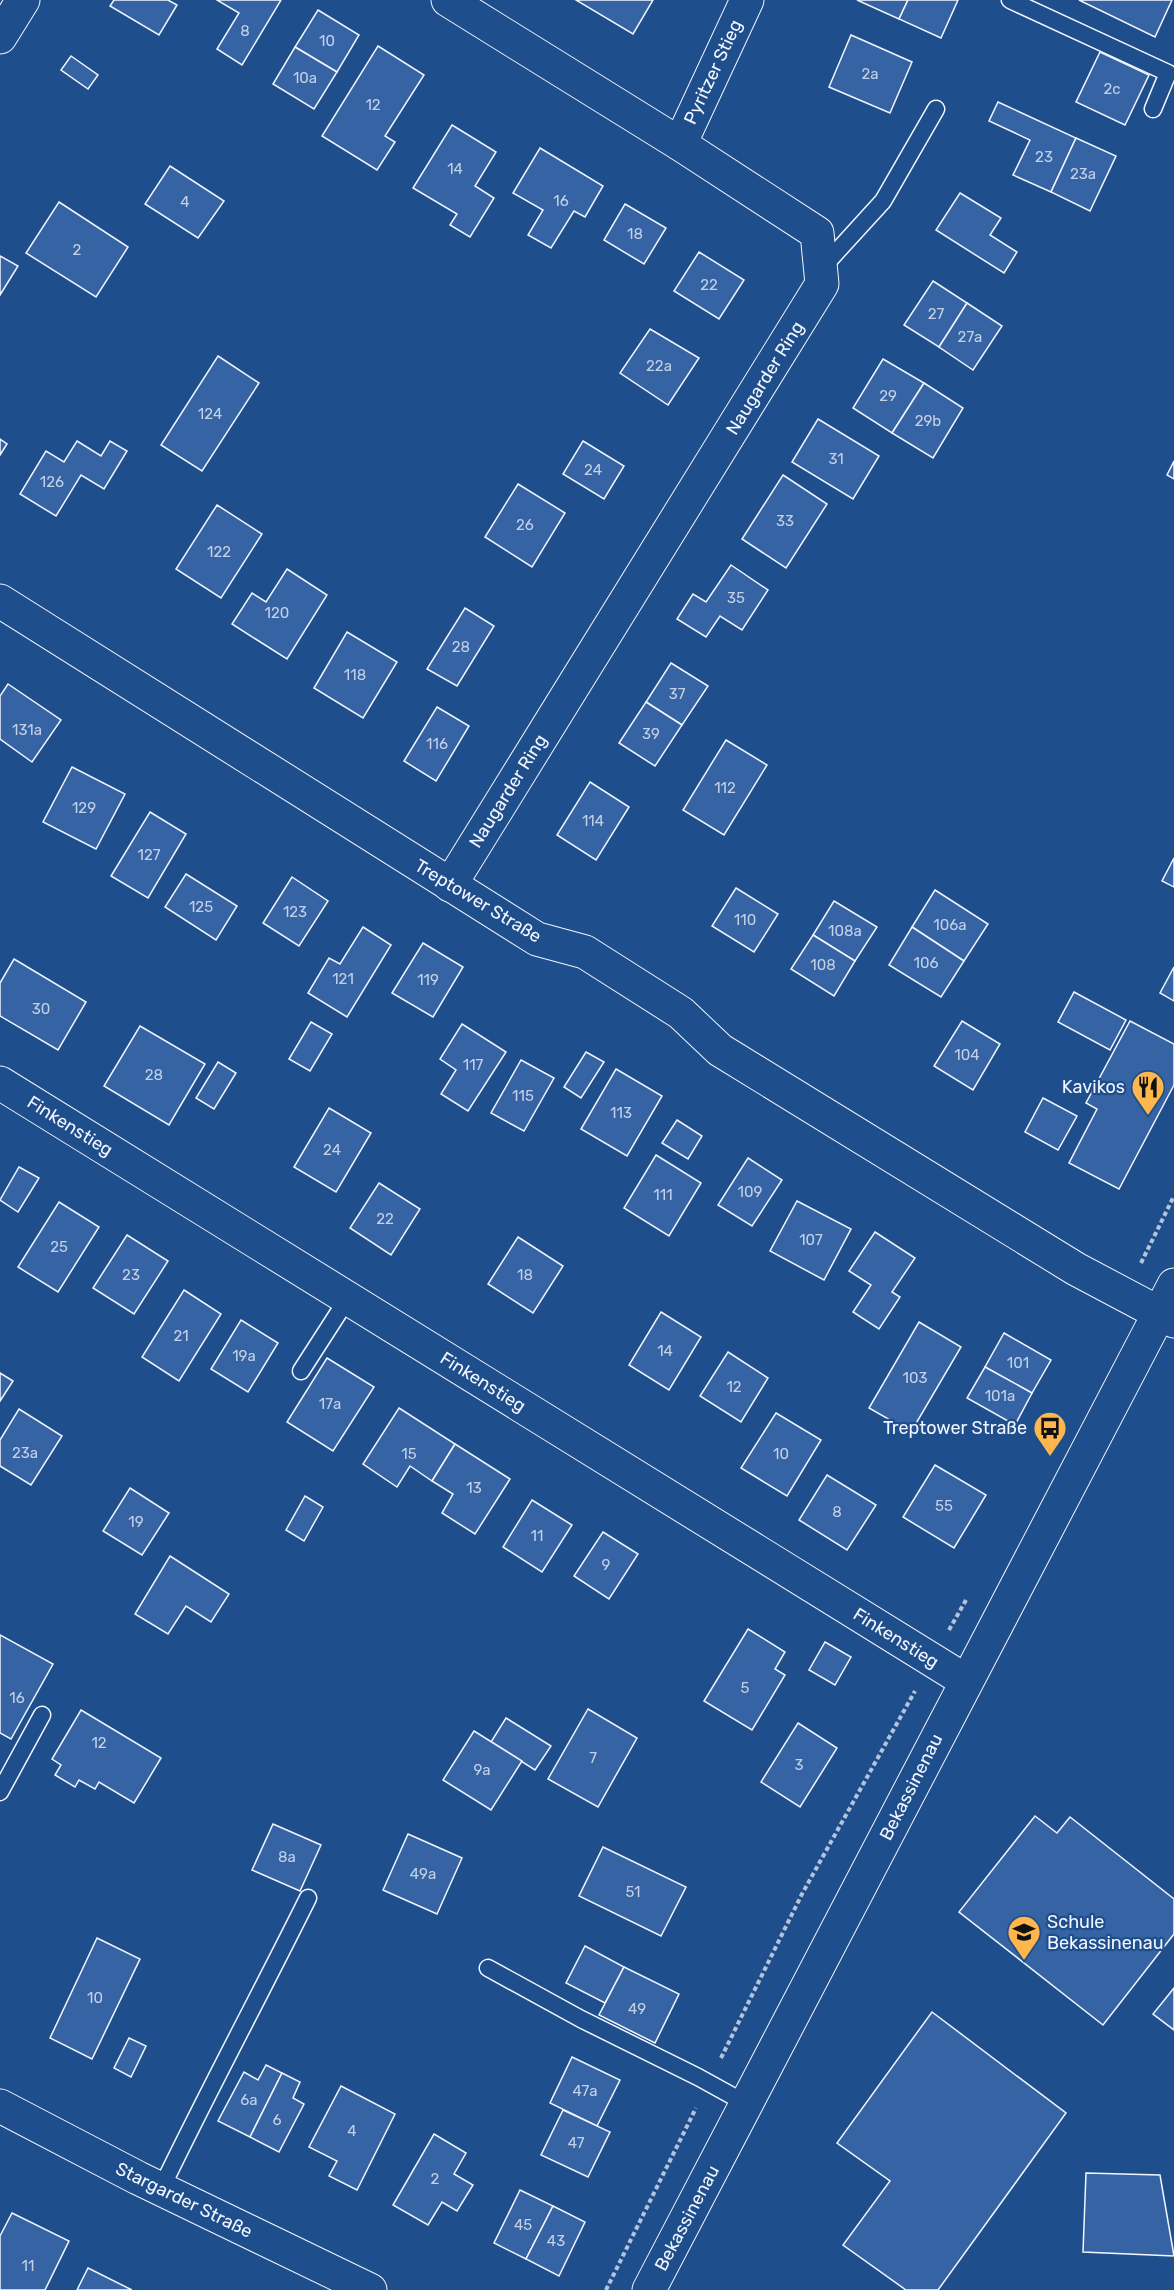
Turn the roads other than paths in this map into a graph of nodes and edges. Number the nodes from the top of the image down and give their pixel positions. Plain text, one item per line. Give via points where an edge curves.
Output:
1 (23, 0) edge
2 (448, 0) edge
3 (747, 0) edge
4 (1010, 0) edge
5 (0, 37) edge
6 (936, 109) dead end
7 (1153, 109) dead end
8 (680, 144) junction
9 (821, 270) junction
10 (0, 601) edge
11 (450, 885) junction
12 (0, 1083) edge
13 (1174, 1285) edge
14 (348, 1298) junction
15 (1167, 1317) edge
16 (301, 1371) dead end
17 (966, 1681) junction
18 (42, 1715) dead end
19 (0, 1792) edge
20 (308, 1898) dead end
21 (488, 1968) dead end
22 (747, 2104) junction
23 (0, 2106) edge
24 (161, 2189) junction
25 (370, 2290) edge
26 (649, 2290) edge

1 - 5 street
2 - 8 street, Naugarder Ring
3 - 8 street, Pyritzer Stieg
4 - 7 lane via 1168,73
6 - 9 lane via 883,201
8 - 9 street, Naugarder Ring via 817,233
9 - 11 street, Naugarder Ring via 822,284
10 - 11 street, Treptower Straße
11 - 15 street, Treptower Straße via 537,939 585,952 681,1013 720,1050 1066,1263
12 - 14 street, Finkenstieg
13 - 15 street, Bekassinenau
14 - 16 lane
14 - 17 street, Finkenstieg
15 - 17 street, Bekassinenau
17 - 22 street, Bekassinenau
18 - 19 lane
20 - 24 lane
21 - 22 lane
22 - 26 street, Bekassinenau
23 - 24 street, Stargarder Straße
24 - 25 street, Stargarder Straße

